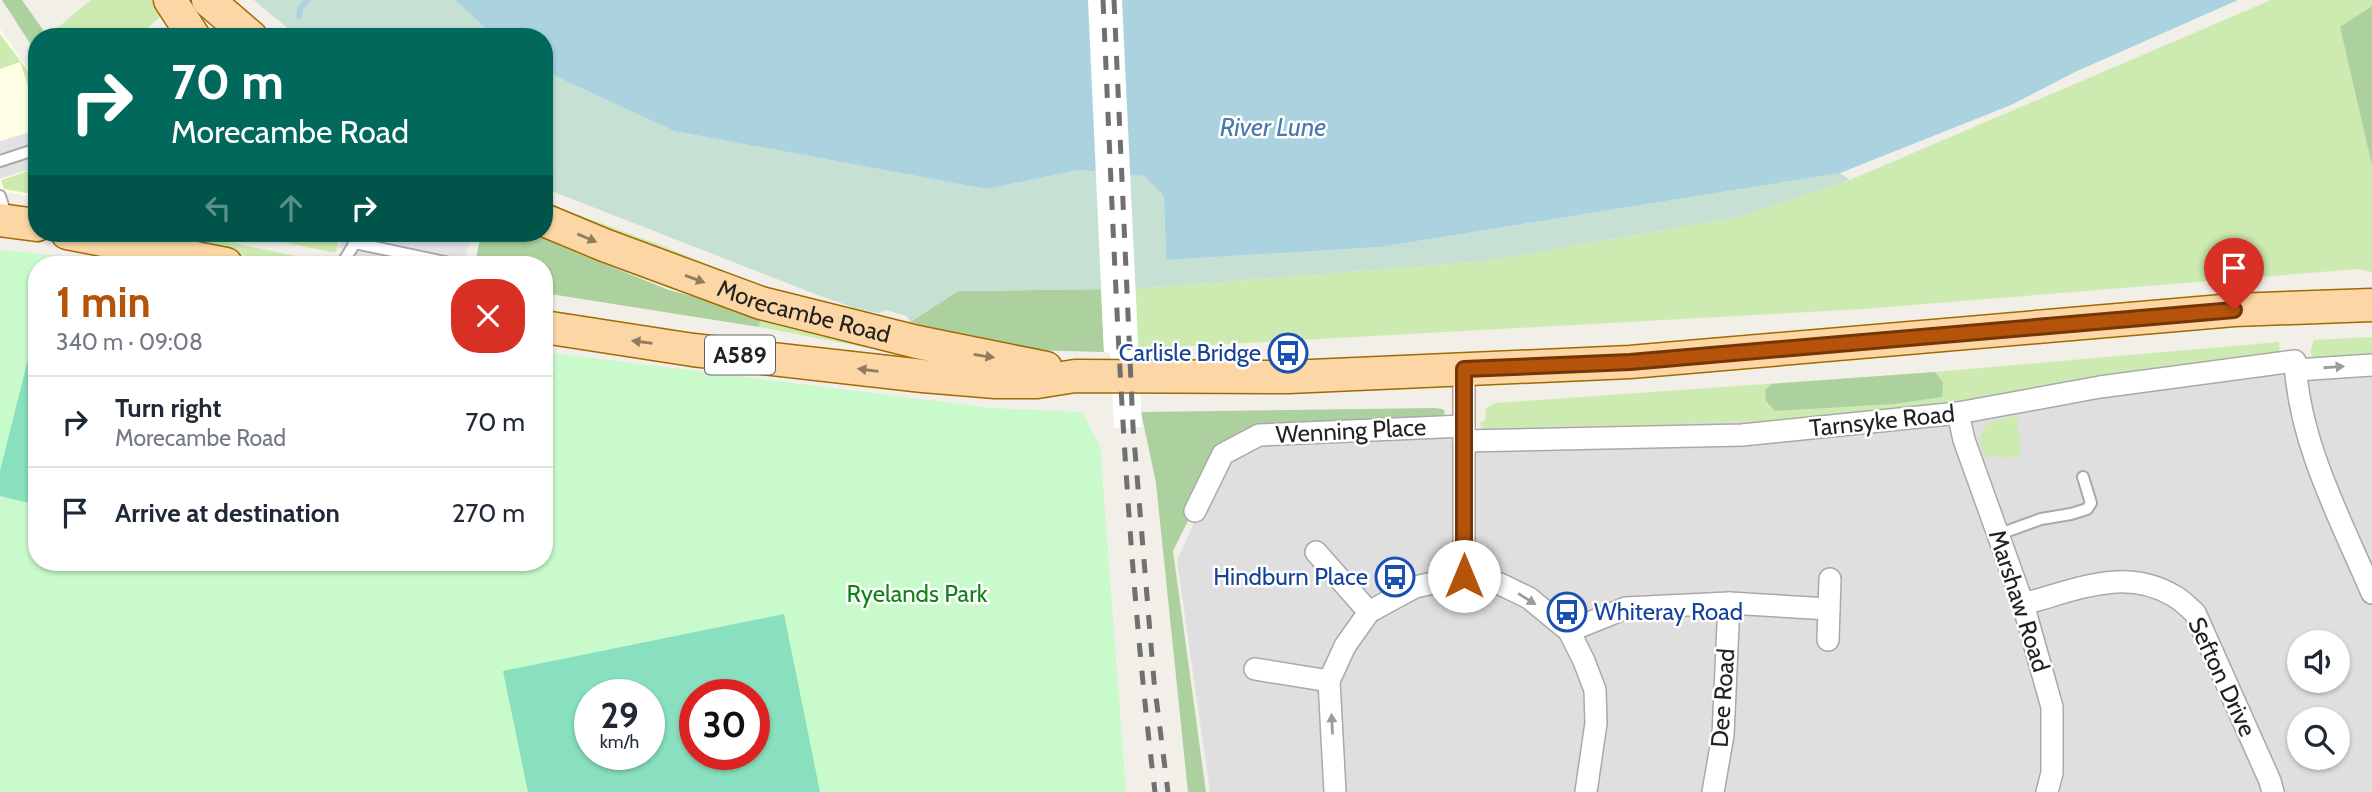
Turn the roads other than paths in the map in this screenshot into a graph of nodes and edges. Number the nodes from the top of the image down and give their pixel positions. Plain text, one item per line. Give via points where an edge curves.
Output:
1 (170, 0) edge
2 (208, 0) edge
3 (188, 28) edge
4 (241, 28) edge
5 (28, 152) edge
6 (0, 161) edge
7 (553, 224) edge
8 (114, 242) edge
9 (355, 243) joint
10 (185, 256) edge
11 (347, 256) edge
12 (416, 256) edge
13 (2372, 305) edge
14 (553, 328) edge
15 (2295, 365) junction
16 (2372, 365) edge
17 (1464, 369) junction
18 (1074, 376) junction
19 (1958, 413) junction
20 (1464, 434) junction
21 (2083, 477) dead end
22 (1195, 511) dead end
23 (1997, 535) junction
24 (1316, 552) dead end
25 (1464, 576) junction
26 (1830, 579) dead end
27 (2372, 593) edge
28 (1730, 603) junction
29 (2023, 604) junction
30 (1829, 609) junction
31 (1369, 612) junction
32 (1569, 631) junction
33 (1828, 640) dead end
34 (1255, 669) dead end
35 (1329, 681) junction
36 (1335, 792) edge
37 (1586, 792) edge
38 (1713, 792) edge
39 (2047, 792) edge
40 (2273, 792) edge

1 - 3 main road
2 - 4 main road
5 - 6 lane
7 -> 18 main road, Morecambe Road / A589 via 761,303
8 - 10 main road
9 - 11 lane
9 - 12 lane
13 - 17 main road, Morecambe Road / A589 via 2234,310 1630,362
18 -> 14 main road, Morecambe Road / A589 via 1037,382 923,376
15 -> 16 street, Tarnsyke Road
15 - 19 street, Tarnsyke Road via 2101,387
15 - 27 street via 2308,441
17 - 18 main road, Morecambe Road / A589 via 1288,377
17 - 20 street
19 - 20 street, Tarnsyke Road via 1742,435
19 - 23 street, Marshaw Road
20 - 22 street, Wenning Place via 1259,435 1223,454
20 - 25 street
21 - 23 lane via 2091,503 2087,509
23 - 29 street, Marshaw Road
24 - 31 street
25 - 31 street via 1415,587
25 -> 32 street via 1500,584 1529,598
26 - 30 street
28 - 30 street
28 - 32 street via 1626,608
28 - 38 street, Dee Road via 1723,735
29 - 39 street, Marshaw Road via 2052,707 2052,773
29 - 40 street, Sefton Drive via 2107,581 2140,582 2174,596 2195,613
30 - 33 street
31 - 35 street via 1345,646
32 - 37 street via 1595,690 1596,723
34 - 35 street
36 -> 35 street

